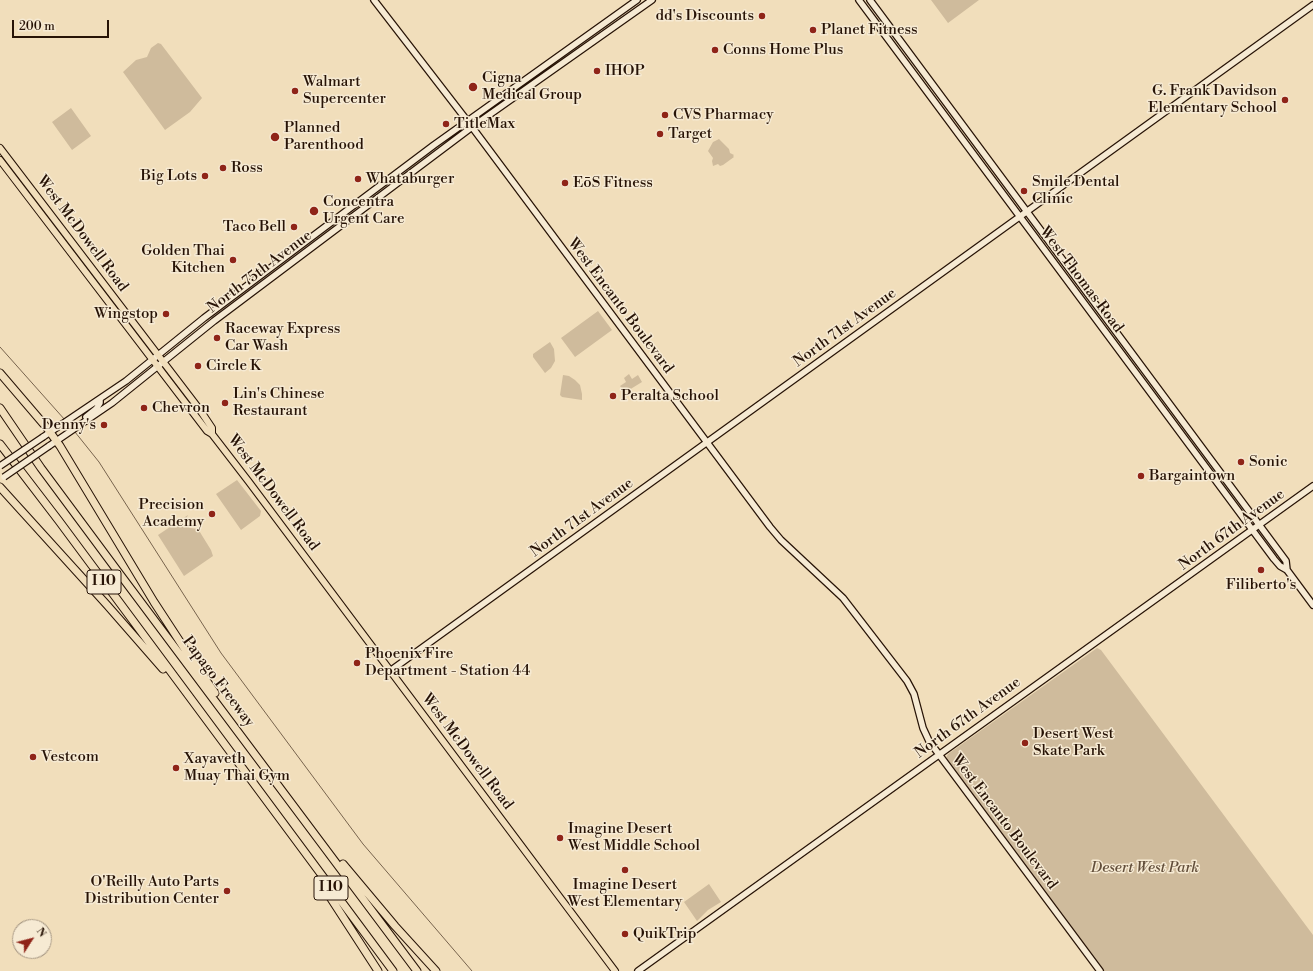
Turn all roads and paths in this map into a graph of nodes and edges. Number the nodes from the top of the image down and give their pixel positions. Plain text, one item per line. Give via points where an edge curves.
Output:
1 (374, 0) edge
2 (637, 0) edge
3 (652, 0) edge
4 (859, 0) edge
5 (870, 0) edge
6 (1313, 5) edge
7 (467, 121) junction
8 (472, 127) junction
9 (0, 148) edge
10 (0, 160) edge
11 (407, 176) junction
12 (389, 179) junction
13 (1026, 212) junction
14 (357, 214) junction
15 (1020, 217) junction
16 (1091, 298) junction
17 (1084, 303) junction
18 (1129, 350) junction
19 (1122, 354) junction
20 (159, 355) junction
21 (153, 360) junction
22 (164, 362) junction
23 (158, 367) junction
24 (0, 374) edge
25 (100, 399) junction
26 (0, 408) edge
27 (78, 426) junction
28 (50, 432) junction
29 (212, 434) junction
30 (56, 441) junction
31 (707, 443) junction
32 (0, 444) edge
33 (0, 466) edge
34 (2, 478) edge
35 (1313, 486) edge
36 (0, 487) edge
37 (1259, 525) junction
38 (1252, 530) junction
39 (1287, 570) junction
40 (1313, 605) edge
41 (390, 671) junction
42 (207, 721) junction
43 (247, 744) junction
44 (939, 754) junction
45 (269, 804) junction
46 (311, 829) junction
47 (378, 971) edge
48 (393, 971) edge
49 (417, 971) edge
50 (436, 971) edge
51 (614, 971) edge
52 (638, 971) edge
53 (1100, 971) edge

1 - 7 main road, West Encanto Boulevard
2 - 7 main road, North 75th Avenue
3 - 8 main road, North 75th Avenue
4 - 15 main road, West Thomas Road
5 - 13 main road, West Thomas Road
6 - 13 main road, North 71st Avenue
7 - 8 main road, West Encanto Boulevard
7 - 12 main road, North 75th Avenue
8 - 11 main road, North 75th Avenue
8 - 31 main road, West Encanto Boulevard
9 - 20 main road, West McDowell Road
10 - 21 main road, West McDowell Road
11 - 12 main road
11 - 14 main road, North 75th Avenue
12 - 14 main road via 390,183
12 - 20 main road, North 75th Avenue via 204,318
13 - 15 main road, North 71st Avenue
13 - 16 main road, West Thomas Road
14 - 22 main road, North 75th Avenue via 214,321
15 - 17 main road, West Thomas Road
15 - 31 main road, North 71st Avenue
16 - 17 main road
16 - 18 main road, West Thomas Road
17 - 19 main road, West Thomas Road
18 - 19 main road
18 - 37 main road, West Thomas Road
19 - 38 main road, West Thomas Road
20 - 21 main road, North 75th Avenue
20 - 22 main road, West McDowell Road
21 - 23 main road, West McDowell Road
21 - 25 main road, North 75th Avenue
22 - 23 main road, North 75th Avenue
22 - 29 main road, West McDowell Road via 212,428
23 - 27 main road, North 75th Avenue
23 - 29 main road, West McDowell Road via 207,432
24 - 28 highway
25 - 27 main road via 96,409
25 - 28 main road, North 75th Avenue
26 - 43 highway, Papago Freeway / I 10 via 41,468
27 - 30 main road, North 75th Avenue
28 - 30 highway
28 - 33 main road, North 75th Avenue, bridge
29 - 41 main road, West McDowell Road
30 - 34 main road, North 75th Avenue, bridge
30 - 43 highway via 154,602
31 - 41 main road, North 71st Avenue
31 - 44 main road, West Encanto Boulevard via 770,527 844,598 907,681 914,694 923,728
32 - 42 highway, I 10
35 - 37 main road, North 67th Avenue
36 - 42 highway via 138,639
37 - 38 main road, North 67th Avenue
37 - 39 main road, West Thomas Road via 1286,561
38 - 39 main road, West Thomas Road via 1280,566
38 - 44 main road, North 67th Avenue
39 - 40 main road, West Thomas Road
41 - 51 main road, West McDowell Road
42 - 45 highway, I 10
43 - 46 highway, Papago Freeway / I 10
44 - 52 main road, North 67th Avenue
44 - 53 main road, West Encanto Boulevard
45 - 47 highway
45 - 48 highway, I 10
46 - 49 highway, Papago Freeway / I 10
46 - 50 highway

